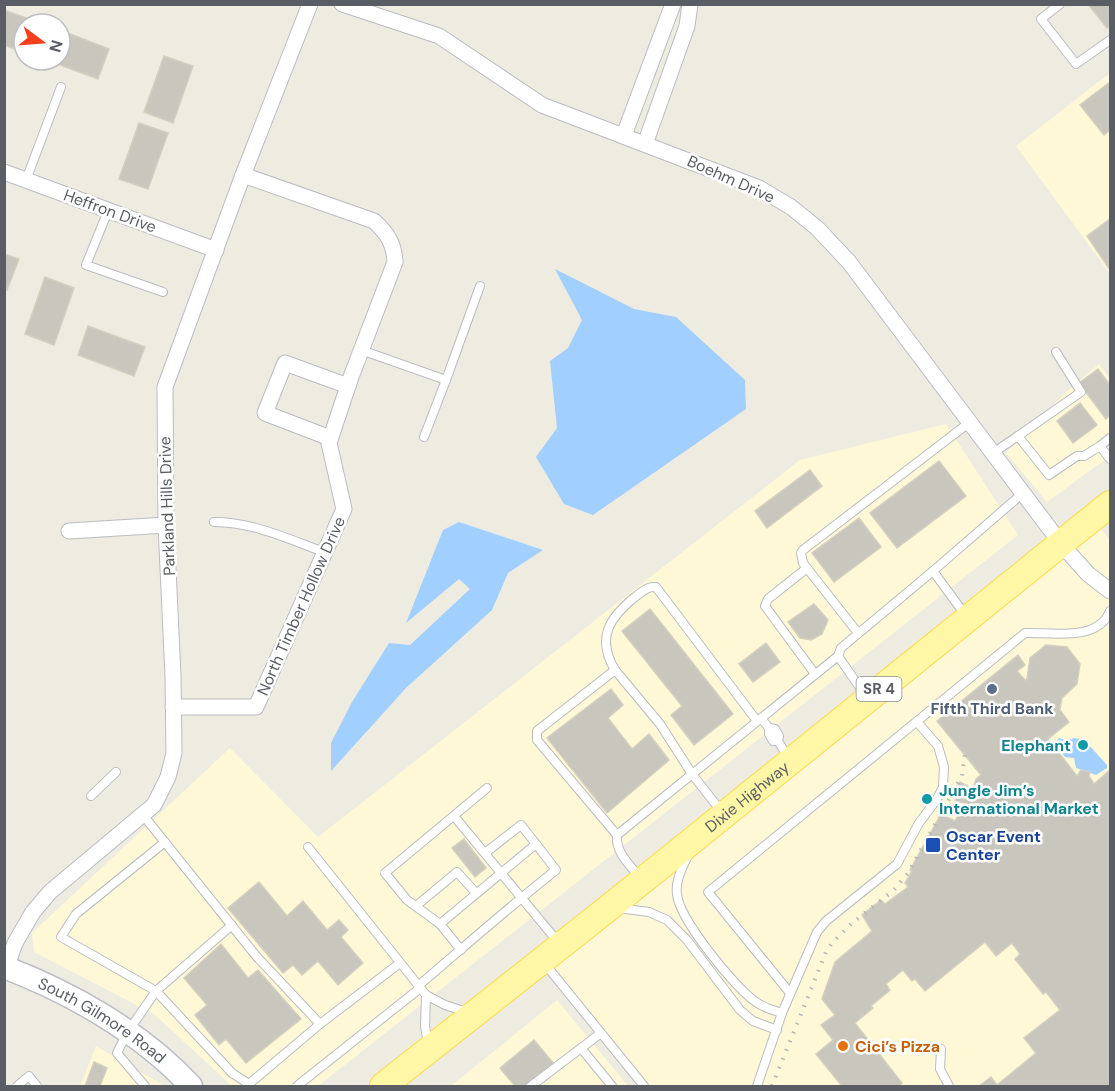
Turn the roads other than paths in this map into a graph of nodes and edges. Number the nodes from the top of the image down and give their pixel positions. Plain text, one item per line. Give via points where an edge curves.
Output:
1 (310, 4) edge
2 (342, 4) edge
3 (674, 4) edge
4 (690, 4) edge
5 (1060, 4) edge
6 (1110, 40) edge
7 (61, 87) dead end
8 (624, 135) junction
9 (645, 144) junction
10 (4, 172) edge
11 (243, 175) junction
12 (26, 180) junction
13 (108, 211) junction
14 (216, 250) junction
15 (480, 286) dead end
16 (163, 292) dead end
17 (361, 350) junction
18 (1056, 352) dead end
19 (446, 380) junction
20 (348, 386) junction
21 (970, 422) junction
22 (1018, 436) junction
23 (424, 437) dead end
24 (330, 438) junction
25 (1110, 438) edge
26 (1100, 446) junction
27 (993, 453) junction
28 (1110, 459) edge
29 (1023, 493) junction
30 (1110, 504) edge
31 (214, 522) dead end
32 (166, 525) junction
33 (69, 531) dead end
34 (1062, 545) junction
35 (324, 552) junction
36 (807, 568) junction
37 (933, 571) junction
38 (1110, 591) edge
39 (1110, 611) edge
40 (967, 618) junction
41 (858, 633) junction
42 (838, 656) junction
43 (615, 670) junction
44 (815, 674) junction
45 (868, 698) junction
46 (173, 707) junction
47 (759, 720) junction
48 (916, 722) junction
49 (784, 751) junction
50 (116, 772) dead end
51 (692, 774) junction
52 (487, 788) dead end
53 (91, 796) dead end
54 (143, 814) junction
55 (724, 815) junction
56 (454, 816) junction
57 (617, 835) junction
58 (695, 838) junction
59 (165, 842) junction
60 (536, 844) junction
61 (308, 847) dead end
62 (485, 853) junction
63 (500, 872) junction
64 (642, 881) junction
65 (476, 893) junction
66 (521, 898) junction
67 (416, 906) junction
68 (611, 906) junction
69 (440, 924) junction
70 (232, 925) junction
71 (461, 950) junction
72 (551, 953) junction
73 (400, 963) junction
74 (5, 968) edge
75 (418, 987) junction
76 (156, 991) junction
77 (790, 993) junction
78 (426, 995) junction
79 (782, 1012) junction
80 (474, 1014) junction
81 (320, 1024) junction
82 (777, 1030) junction
83 (127, 1033) junction
84 (601, 1033) junction
85 (582, 1048) junction
86 (941, 1049) dead end
87 (429, 1050) junction
88 (185, 1085) edge
89 (387, 1085) edge
90 (641, 1085) edge
91 (17, 1086) edge
92 (37, 1086) edge
93 (145, 1086) edge
94 (297, 1086) edge
95 (531, 1086) edge
96 (612, 1086) edge
97 (757, 1086) edge
98 (949, 1086) edge

1 - 11 street, Parkland Hills Drive
2 - 8 street, Boehm Drive via 439,36 542,105
3 - 8 street
4 - 9 street via 687,26
5 - 6 lane via 1041,19 1076,64
7 - 12 lane
8 - 9 street, Boehm Drive
9 - 21 street, Boehm Drive via 759,188 817,228 849,262
10 - 12 street, Heffron Drive
11 - 14 street, Parkland Hills Drive
11 - 17 street, North Timber Hollow Drive via 374,220 386,232 394,248 395,262
12 - 13 street, Heffron Drive
13 - 14 street, Heffron Drive
13 - 16 lane via 86,265
14 - 32 street, Parkland Hills Drive via 165,387
15 - 19 lane
17 - 19 lane
17 - 20 street, North Timber Hollow Drive
18 - 22 lane via 1081,392
19 - 23 lane
20 - 24 street, North Timber Hollow Drive
20 - 24 street via 285,363 265,413
21 - 27 street, Boehm Drive
21 - 36 lane via 802,550
22 - 26 lane via 1050,475
22 - 27 lane
24 - 35 street, North Timber Hollow Drive via 344,509
25 - 26 lane
26 - 28 lane
27 - 29 street, Boehm Drive
29 - 34 street, Boehm Drive
29 - 37 lane
30 - 34 main road, Dixie Highway / SR 4
31 - 35 lane via 254,526
32 - 33 street
32 - 46 street, Parkland Hills Drive
34 - 38 street, Boehm Drive
34 - 40 main road, Dixie Highway / SR 4
35 - 46 street, North Timber Hollow Drive via 256,707
36 - 41 lane
36 - 44 lane via 768,599 765,606
37 - 40 lane
37 - 41 lane
39 - 48 lane via 1095,630 1025,633
40 - 45 main road, Dixie Highway / SR 4
41 - 42 lane
42 - 44 lane
42 - 45 lane
43 - 47 lane via 606,647 606,630 619,610 651,586 656,587
43 - 51 lane via 660,724
43 - 57 lane via 537,731 537,740
44 - 47 lane
45 - 49 main road, Dixie Highway / SR 4
46 - 54 street, Parkland Hills Drive via 174,753 168,777 154,805
47 - 49 lane via 775,729
47 - 51 lane
48 - 77 lane via 938,746 942,757 942,787 937,799 897,864 817,932
48 - 77 lane via 708,892
49 - 55 main road, Dixie Highway / SR 4
50 - 53 lane
51 - 55 lane
51 - 57 lane
52 - 56 lane
54 - 59 lane
54 - 74 street, Parkland Hills Drive via 50,892 33,912
55 - 58 main road, Dixie Highway / SR 4
56 - 62 lane
56 - 67 lane via 385,873
57 - 64 lane via 620,853
58 - 64 main road, Dixie Highway / SR 4
58 - 79 lane via 678,877 676,894 680,908 736,984 764,1008
59 - 70 lane
59 - 76 lane via 76,914 61,937
60 - 62 lane via 520,825
60 - 63 lane
60 - 66 lane via 556,870
61 - 73 lane
62 - 63 lane
63 - 65 lane
63 - 66 lane
64 - 68 main road, Dixie Highway / SR 4
65 - 67 lane via 457,872
65 - 69 lane
66 - 71 lane
66 - 72 lane
67 - 69 lane
68 - 72 main road, Dixie Highway / SR 4
68 - 82 lane via 649,912 667,920 740,1010 753,1021
69 - 71 lane
70 - 76 lane
70 - 81 lane
71 - 75 lane
72 - 80 main road, Dixie Highway / SR 4
72 - 84 lane
73 - 75 lane
73 - 81 lane
74 - 83 main road, South Gilmore Road via 71,998
75 - 78 lane
75 - 94 lane
76 - 81 lane via 232,1073 249,1084
76 - 83 lane
77 - 79 lane
78 - 80 lane
78 - 87 lane
79 - 82 lane
80 - 87 main road, Dixie Highway / SR 4
82 - 97 lane
83 - 88 main road, South Gilmore Road
83 - 93 lane via 117,1053
84 - 85 lane
84 - 90 lane
85 - 95 lane
85 - 96 lane
86 - 98 lane via 940,1069
87 - 89 main road, Dixie Highway / SR 4
91 - 92 lane via 28,1076

